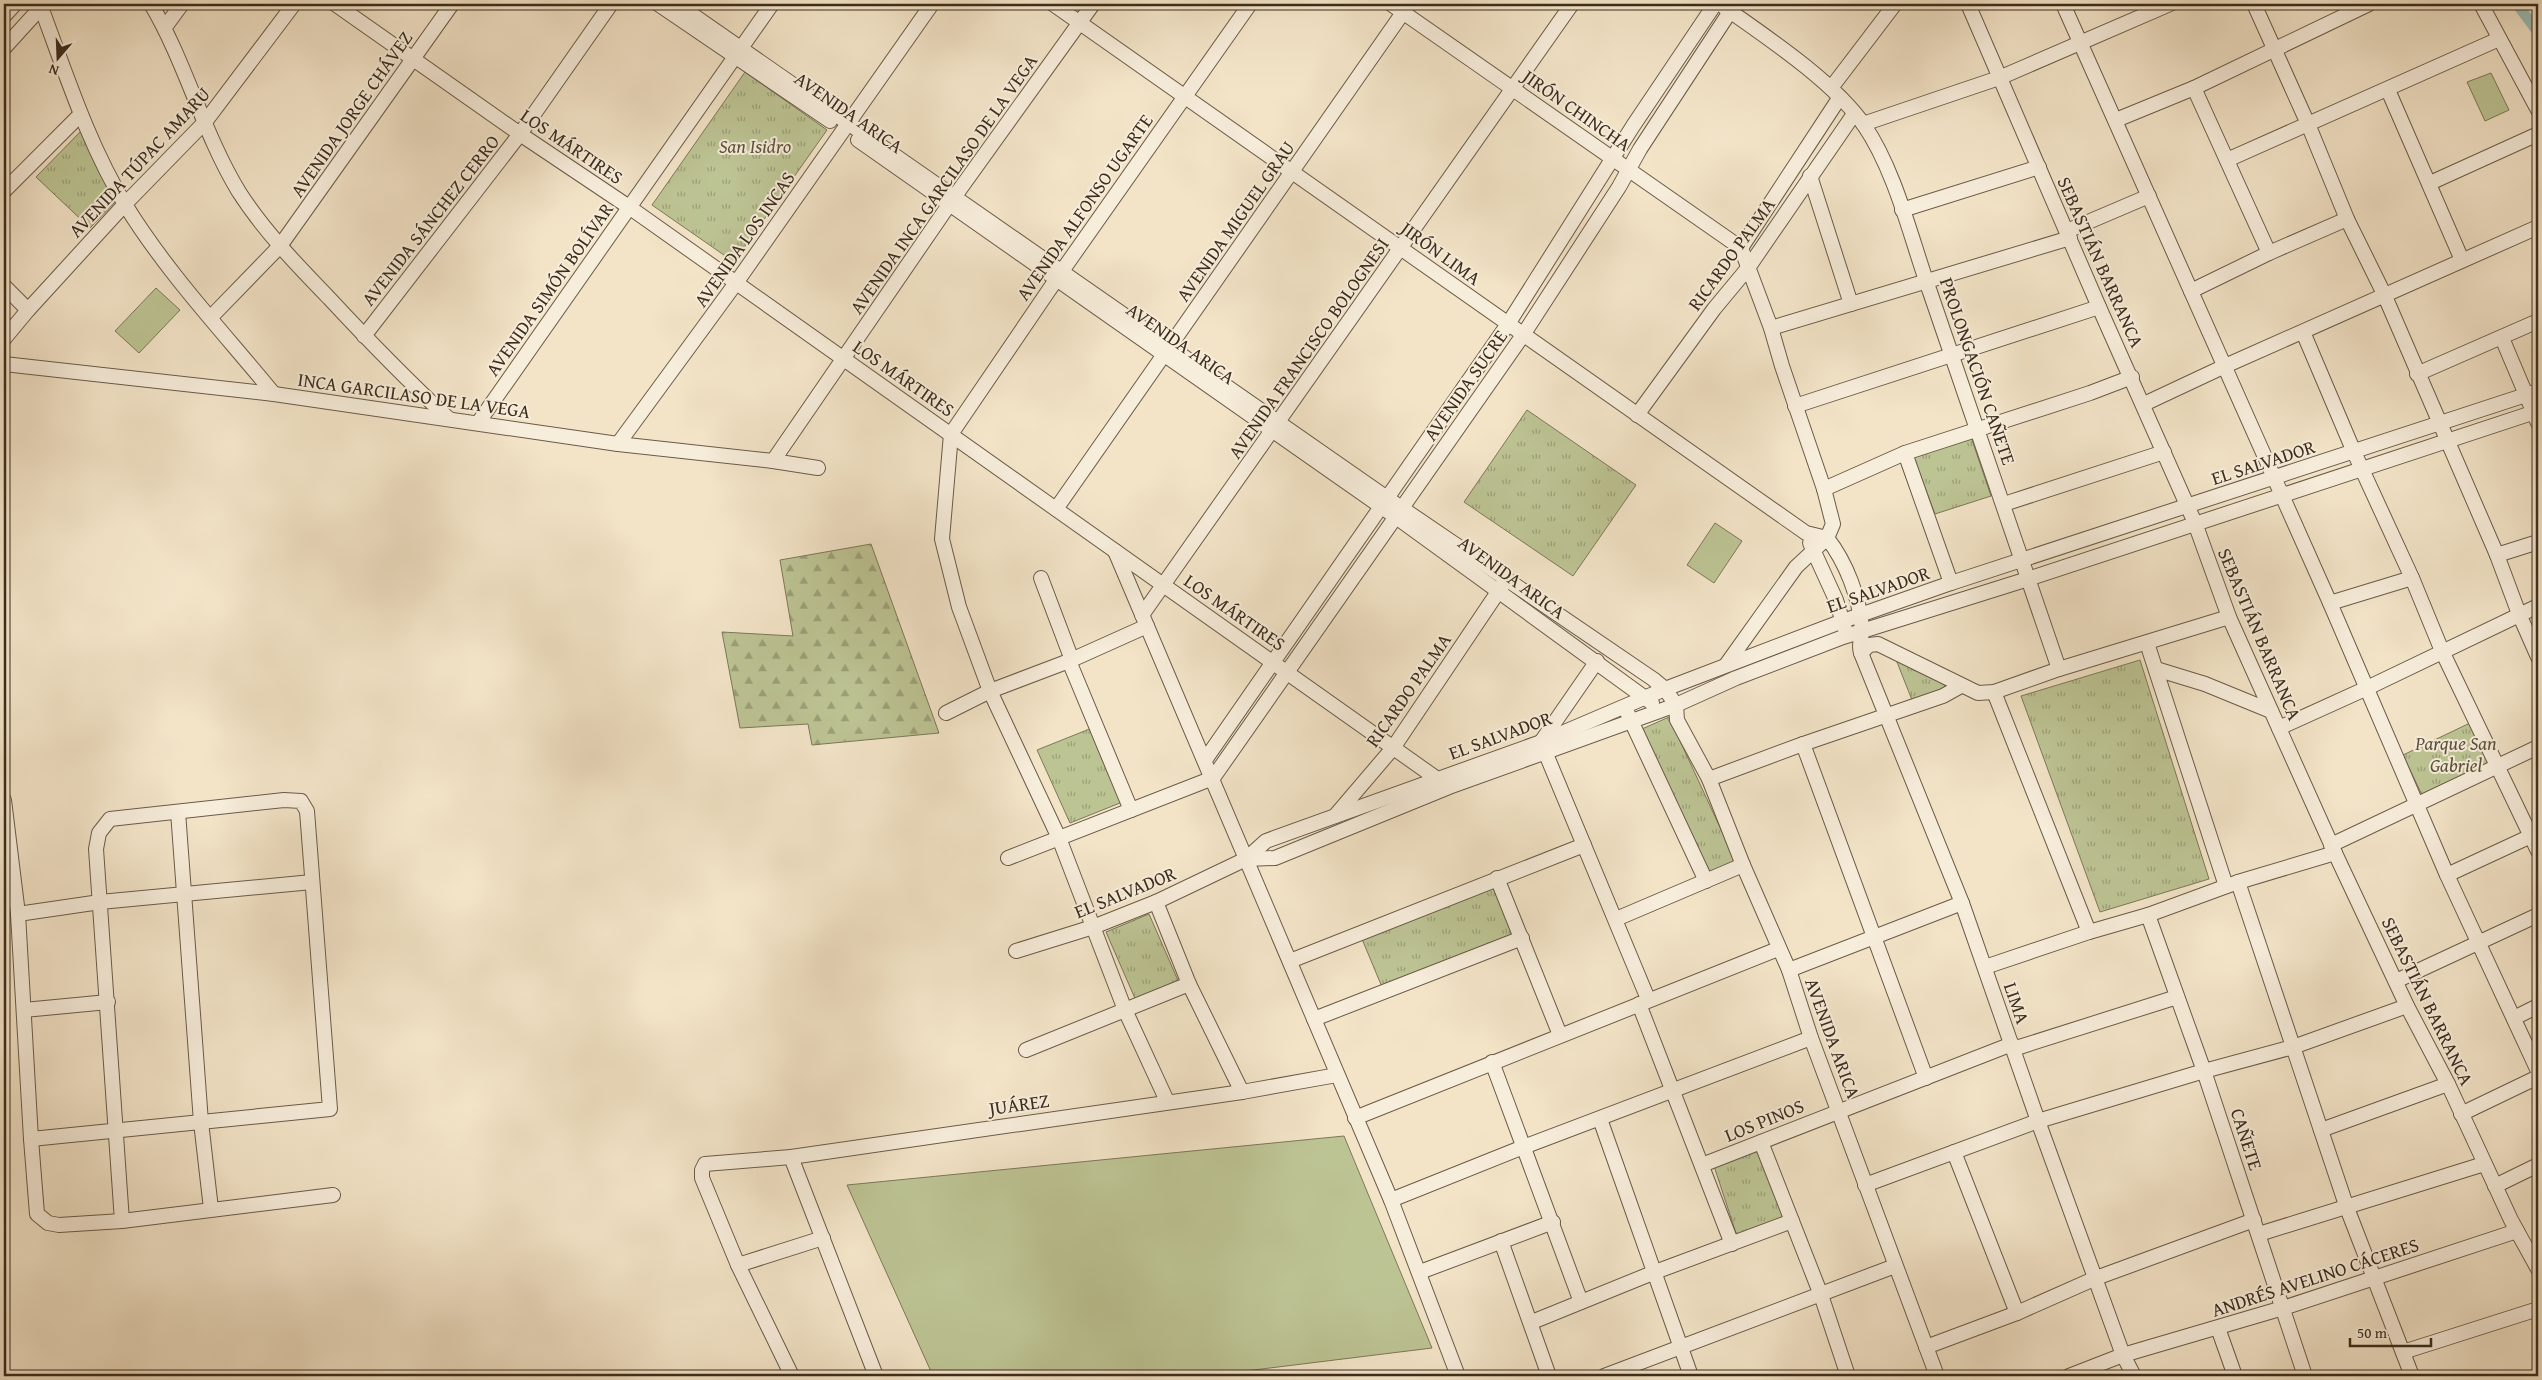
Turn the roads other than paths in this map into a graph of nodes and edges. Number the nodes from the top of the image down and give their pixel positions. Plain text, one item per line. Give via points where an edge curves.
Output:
1 (15, 4) edge
2 (151, 4) edge
3 (182, 4) edge
4 (294, 4) edge
5 (335, 4) edge
6 (452, 4) edge
7 (611, 4) edge
8 (658, 4) edge
9 (677, 4) edge
10 (772, 4) edge
11 (932, 4) edge
12 (1053, 4) edge
13 (1093, 4) edge
14 (1250, 4) edge
15 (1392, 4) edge
16 (1572, 4) edge
17 (1715, 4) edge
18 (1895, 4) edge
19 (1969, 4) edge
20 (2063, 4) edge
21 (2170, 4) edge
22 (2254, 4) edge
23 (2369, 4) edge
24 (2481, 4) edge
25 (40, 5) edge
26 (1728, 6) edge
27 (1406, 8) edge
28 (4, 16) edge
29 (1080, 23) junction
30 (165, 27) junction
31 (2499, 39) junction
32 (2081, 44) junction
33 (4, 48) edge
34 (2273, 49) junction
35 (738, 52) junction
36 (414, 58) junction
37 (2000, 78) junction
38 (1513, 88) junction
39 (2194, 88) junction
40 (2388, 90) junction
41 (1835, 93) junction
42 (1184, 97) junction
43 (2538, 110) edge
44 (80, 114) junction
45 (1858, 119) junction
46 (2116, 120) junction
47 (205, 122) junction
48 (2308, 124) junction
49 (846, 126) junction
50 (520, 134) junction
51 (2538, 134) edge
52 (1612, 158) junction
53 (2227, 160) junction
54 (2039, 167) junction
55 (1629, 169) junction
56 (1293, 172) junction
57 (1810, 176) junction
58 (2430, 183) junction
59 (4, 191) edge
60 (2149, 196) junction
61 (952, 200) junction
62 (125, 204) junction
63 (629, 207) junction
64 (1902, 210) junction
65 (2347, 219) junction
66 (2538, 227) edge
67 (2068, 234) junction
68 (280, 246) junction
69 (1402, 247) junction
70 (1741, 248) junction
71 (2269, 253) junction
72 (2462, 260) junction
73 (1748, 268) junction
74 (1059, 275) junction
75 (1926, 281) junction
76 (736, 283) junction
77 (4, 286) edge
78 (2191, 291) junction
79 (2384, 294) junction
80 (1851, 304) junction
81 (2099, 308) junction
82 (28, 310) junction
83 (211, 317) junction
84 (2538, 321) edge
85 (1508, 324) junction
86 (1771, 328) junction
87 (2302, 332) junction
88 (1523, 334) junction
89 (364, 336) junction
90 (2502, 338) junction
91 (4, 339) edge
92 (1168, 350) junction
93 (1952, 356) junction
94 (843, 359) junction
95 (4, 364) edge
96 (2224, 366) junction
97 (2417, 374) junction
98 (2132, 377) junction
99 (2532, 393) edge
100 (274, 394) junction
101 (2144, 404) junction
102 (1795, 406) junction
103 (1637, 415) junction
104 (2537, 415) edge
105 (449, 419) junction
106 (478, 423) junction
107 (2440, 424) junction
108 (1276, 426) junction
109 (1979, 428) junction
110 (951, 434) junction
111 (2447, 439) junction
112 (618, 444) junction
113 (1905, 452) junction
114 (2164, 452) junction
115 (2354, 452) junction
116 (773, 461) junction
117 (818, 468) dead end
118 (2362, 469) junction
119 (2274, 479) junction
120 (1824, 489) junction
121 (2281, 495) junction
122 (1384, 502) junction
123 (2004, 504) junction
124 (2188, 507) junction
125 (1056, 509) junction
126 (1399, 512) junction
127 (2195, 523) junction
128 (1806, 533) junction
129 (1828, 538) junction
130 (2538, 542) edge
131 (1115, 551) junction
132 (1812, 551) junction
133 (2497, 555) junction
134 (2022, 560) junction
135 (1040, 578) dead end
136 (1507, 578) junction
137 (2412, 578) junction
138 (2028, 579) junction
139 (1950, 583) junction
140 (1164, 586) junction
141 (1499, 591) junction
142 (2330, 603) junction
143 (2538, 606) edge
144 (2519, 614) junction
145 (1859, 615) junction
146 (2229, 618) junction
147 (1145, 620) junction
148 (1843, 621) junction
149 (1857, 641) junction
150 (2147, 643) junction
151 (2442, 651) junction
152 (2538, 657) edge
153 (1070, 661) junction
154 (1273, 661) junction
155 (1597, 661) junction
156 (1726, 666) junction
157 (2059, 669) junction
158 (2156, 669) junction
159 (1288, 672) junction
160 (1961, 686) junction
161 (1665, 689) junction
162 (2365, 689) junction
163 (990, 690) junction
164 (1994, 692) junction
165 (1647, 697) junction
166 (1676, 705) junction
167 (1625, 706) junction
168 (1659, 710) junction
169 (2271, 710) junction
170 (946, 713) dead end
171 (1887, 715) junction
172 (1631, 720) junction
173 (1677, 720) junction
174 (2279, 728) junction
175 (1802, 744) junction
176 (1543, 747) junction
177 (2538, 747) edge
178 (1393, 748) junction
179 (1205, 760) junction
180 (2499, 766) junction
181 (1213, 778) junction
182 (1436, 779) junction
183 (1709, 779) junction
184 (1450, 787) junction
185 (4, 800) edge
186 (2417, 806) junction
187 (1131, 810) junction
188 (178, 812) junction
189 (1334, 818) junction
190 (2531, 836) junction
191 (1059, 838) junction
192 (1584, 845) junction
193 (2333, 849) junction
194 (2538, 850) edge
195 (1008, 858) dead end
196 (1246, 859) junction
197 (1743, 865) junction
198 (2447, 875) junction
199 (1497, 878) junction
200 (1706, 881) junction
201 (312, 882) junction
202 (2232, 884) junction
203 (185, 894) junction
204 (100, 902) junction
205 (1156, 902) junction
206 (1962, 903) junction
207 (18, 914) junction
208 (2148, 915) junction
209 (2538, 915) edge
210 (1616, 919) junction
211 (1092, 927) junction
212 (2089, 932) junction
213 (1873, 937) junction
214 (1522, 938) junction
215 (2478, 943) junction
216 (1778, 949) junction
217 (1016, 951) dead end
218 (1290, 960) junction
219 (1985, 967) junction
220 (1789, 970) junction
221 (2396, 981) junction
222 (1189, 984) junction
223 (2177, 997) junction
224 (108, 1002) junction
225 (1643, 1002) junction
226 (2407, 1006) junction
227 (2538, 1006) edge
228 (24, 1010) junction
229 (1125, 1010) junction
230 (1314, 1018) junction
231 (2514, 1018) junction
232 (1560, 1035) junction
233 (1811, 1038) junction
234 (2012, 1046) junction
235 (2293, 1047) junction
236 (1026, 1050) dead end
237 (1492, 1062) junction
238 (2204, 1071) junction
239 (2538, 1071) edge
240 (1337, 1075) junction
241 (2538, 1077) edge
242 (1926, 1078) junction
243 (2448, 1084) junction
244 (1673, 1091) junction
245 (1242, 1092) junction
246 (1167, 1101) junction
247 (1839, 1111) junction
248 (2461, 1114) junction
249 (1355, 1118) junction
250 (1600, 1120) junction
251 (2038, 1121) junction
252 (201, 1122) junction
253 (116, 1129) junction
254 (2321, 1130) junction
255 (31, 1139) junction
256 (1761, 1142) junction
257 (1526, 1146) junction
258 (1954, 1152) junction
259 (791, 1157) junction
260 (2484, 1164) junction
261 (1702, 1165) junction
262 (2538, 1165) edge
263 (1865, 1185) junction
264 (2495, 1186) junction
265 (333, 1195) dead end
266 (1391, 1200) junction
267 (2347, 1208) junction
268 (211, 1209) junction
269 (2254, 1220) junction
270 (122, 1221) junction
271 (1792, 1221) junction
272 (1553, 1222) junction
273 (2517, 1231) junction
274 (2260, 1234) junction
275 (823, 1238) junction
276 (1501, 1241) junction
277 (1732, 1244) junction
278 (738, 1265) junction
279 (1895, 1266) junction
280 (2538, 1269) edge
281 (1420, 1272) junction
282 (1655, 1272) junction
283 (2096, 1278) junction
284 (2376, 1279) junction
285 (1821, 1295) junction
286 (1581, 1302) junction
287 (2283, 1308) junction
288 (2538, 1309) edge
289 (2017, 1313) junction
290 (1532, 1322) junction
291 (2218, 1328) junction
292 (1680, 1346) junction
293 (1926, 1347) junction
294 (2403, 1352) junction
295 (2123, 1355) junction
296 (1843, 1375) edge
297 (792, 1376) edge
298 (876, 1376) edge
299 (1458, 1376) edge
300 (1549, 1376) edge
301 (1604, 1376) edge
302 (1692, 1376) edge
303 (1937, 1376) edge
304 (2069, 1376) edge
305 (2134, 1376) edge
306 (2235, 1376) edge
307 (2305, 1376) edge
308 (2412, 1376) edge

1 - 28 street
2 - 30 street
3 - 30 street
4 - 47 street, AVENIDA TÚPAC AMARU
5 - 36 street, LOS MÁRTIRES
6 - 36 street, AVENIDA JORGE CHÁVEZ
7 - 50 street, AVENIDA SÁNCHEZ CERRO
8 - 35 street, AVENIDA ARICA
9 - 35 street, AVENIDA ARICA
10 - 35 street, AVENIDA SIMÓN BOLÍVAR
11 - 49 street, AVENIDA LOS INCAS
12 - 29 street, JIRÓN LIMA
13 - 29 street, AVENIDA INCA GARCILASO DE LA VEGA
14 - 42 street, AVENIDA ALFONSO UGARTE
15 - 27 street, JIRÓN CHINCHA
16 - 38 street, AVENIDA FRANCISCO BOLOGNESI
17 - 52 street, AVENIDA SUCRE
18 - 41 street, RICARDO PALMA
19 - 37 street, SEBASTIÁN BARRANCA
20 - 32 street
21 - 32 street
22 - 34 street
23 - 34 street
24 - 31 street
25 - 33 street
25 - 44 street
26 - 41 street, PROLONGACIÓN CAÑETE
26 - 55 street, AVENIDA SUCRE
27 - 38 street, JIRÓN CHINCHA
27 - 56 street, AVENIDA MIGUEL GRAU
29 - 42 street, JIRÓN LIMA
29 - 61 street, AVENIDA INCA GARCILASO DE LA VEGA
30 - 47 street
31 - 40 street
31 - 43 street
32 - 37 street
32 - 46 street
34 - 39 street
34 - 48 street
35 - 49 street, AVENIDA ARICA
35 - 63 street, AVENIDA SIMÓN BOLÍVAR
36 - 50 street, LOS MÁRTIRES
36 - 68 street, AVENIDA JORGE CHÁVEZ
37 - 45 street
37 - 54 street, SEBASTIÁN BARRANCA
38 - 52 street, JIRÓN CHINCHA
38 - 69 street, AVENIDA FRANCISCO BOLOGNESI
39 - 46 street
39 - 53 street
40 - 48 street
40 - 58 street
41 - 45 street, PROLONGACIÓN CAÑETE
41 - 70 street, RICARDO PALMA
42 - 56 street, JIRÓN LIMA
42 - 74 street, AVENIDA ALFONSO UGARTE
44 - 59 street
44 - 62 street
45 - 57 street, RICARDO PALMA
45 - 64 street, PROLONGACIÓN CAÑETE via 1878,151
46 - 60 street
47 - 62 street, AVENIDA TÚPAC AMARU
47 - 68 street via 239,192
48 - 53 street
48 - 65 street
49 - 61 street, AVENIDA ARICA
49 - 76 street, AVENIDA LOS INCAS
50 - 63 street, LOS MÁRTIRES
50 - 89 street, AVENIDA SÁNCHEZ CERRO
51 - 58 street
52 - 55 street, JIRÓN CHINCHA
52 - 85 street, AVENIDA SUCRE
53 - 71 street
54 - 64 street
54 - 67 street, SEBASTIÁN BARRANCA
55 - 70 street, JIRÓN CHINCHA
55 - 88 street, AVENIDA SUCRE
56 - 69 street, JIRÓN LIMA
56 - 92 street, AVENIDA MIGUEL GRAU
57 - 73 street, RICARDO PALMA
57 - 80 street
58 - 72 street
60 - 67 street
60 - 78 street
61 - 74 street, AVENIDA ARICA
61 - 94 street, AVENIDA INCA GARCILASO DE LA VEGA
62 - 82 street, AVENIDA TÚPAC AMARU
62 - 83 street via 157,253
63 - 76 street, LOS MÁRTIRES
63 - 106 street, AVENIDA SIMÓN BOLÍVAR
64 - 75 street, PROLONGACIÓN CAÑETE
65 - 71 street
65 - 79 street
66 - 72 street
67 - 75 street
67 - 81 street, SEBASTIÁN BARRANCA
68 - 83 street, AVENIDA JORGE CHÁVEZ
68 - 89 street
69 - 85 street, JIRÓN LIMA
69 - 108 street, AVENIDA FRANCISCO BOLOGNESI
70 - 73 street
71 - 78 street
72 - 79 street
73 - 86 street
73 - 103 street, RICARDO PALMA
74 - 92 street, AVENIDA ARICA
74 - 110 street, AVENIDA ALFONSO UGARTE
75 - 80 street
75 - 93 street, PROLONGACIÓN CAÑETE
76 - 94 street, LOS MÁRTIRES
76 - 112 street, AVENIDA LOS INCAS
77 - 82 street
78 - 96 street
79 - 87 street
79 - 97 street
80 - 86 street
81 - 93 street
81 - 98 street, SEBASTIÁN BARRANCA
82 - 91 street, AVENIDA TÚPAC AMARU
83 - 100 street
84 - 90 street
85 - 88 street, JIRÓN LIMA
85 - 122 street, AVENIDA SUCRE
86 - 102 street
87 - 96 street
87 - 115 street
88 - 103 street, JIRÓN LIMA
88 - 126 street, AVENIDA SUCRE
89 - 105 street
90 - 97 street
90 - 99 street
92 - 108 street, AVENIDA ARICA
92 - 125 street, AVENIDA MIGUEL GRAU
93 - 102 street
93 - 109 street, PROLONGACIÓN CAÑETE
94 - 110 street, LOS MÁRTIRES
94 - 116 street, AVENIDA INCA GARCILASO DE LA VEGA
95 - 100 street, INCA GARCILASO DE LA VEGA
96 - 101 street
96 - 119 street
97 - 107 street
98 - 101 street, SEBASTIÁN BARRANCA
98 - 109 street
99 - 104 street
99 - 107 street, EL SALVADOR
100 - 105 street, INCA GARCILASO DE LA VEGA
101 - 114 street, SEBASTIÁN BARRANCA
102 - 120 street
103 - 128 street, JIRÓN LIMA
104 - 111 street, EL SALVADOR
105 - 106 street, INCA GARCILASO DE LA VEGA
106 - 112 street, INCA GARCILASO DE LA VEGA
107 - 111 street
107 - 115 street, EL SALVADOR
108 - 122 street, AVENIDA ARICA
108 - 140 street, AVENIDA FRANCISCO BOLOGNESI
109 - 113 street
109 - 123 street, PROLONGACIÓN CAÑETE
110 - 125 street, LOS MÁRTIRES
110 - 163 street via 942,548 959,607
111 - 118 street, EL SALVADOR
111 - 133 street
112 - 116 street, INCA GARCILASO DE LA VEGA
113 - 120 street
113 - 139 street
114 - 123 street
114 - 124 street, SEBASTIÁN BARRANCA
115 - 118 street
115 - 119 street, EL SALVADOR
116 - 117 street, INCA GARCILASO DE LA VEGA
118 - 121 street, EL SALVADOR
118 - 137 street
119 - 121 street
119 - 124 street, EL SALVADOR
120 - 129 street via 1833,524
121 - 127 street, EL SALVADOR
121 - 142 street
122 - 126 street, AVENIDA ARICA
122 - 154 street, AVENIDA SUCRE
123 - 134 street, PROLONGACIÓN CAÑETE
124 - 127 street, SEBASTIÁN BARRANCA
124 - 134 street, EL SALVADOR
125 - 131 street, LOS MÁRTIRES
126 - 136 street, AVENIDA ARICA
126 - 141 street, AVENIDA ARICA
126 - 159 street, AVENIDA SUCRE
127 - 138 street, EL SALVADOR
127 - 146 street, SEBASTIÁN BARRANCA
128 - 129 street, JIRÓN LIMA
128 - 132 street
129 - 132 street
129 - 145 street via 1846,571
130 - 133 street
131 - 140 street, LOS MÁRTIRES
131 - 147 street
132 - 148 street
132 - 156 street via 1796,567
133 - 144 street
134 - 138 street, PROLONGACIÓN CAÑETE
134 - 139 street, EL SALVADOR
135 - 153 street
136 - 141 street, RICARDO PALMA
136 - 161 street, AVENIDA ARICA
137 - 142 street
137 - 151 street
138 - 149 street, EL SALVADOR
138 - 157 street, PROLONGACIÓN CAÑETE
139 - 145 street, EL SALVADOR
140 - 147 street, AVENIDA FRANCISCO BOLOGNESI
140 - 154 street, LOS MÁRTIRES
141 - 155 street, AVENIDA ARICA
141 - 178 street, RICARDO PALMA
142 - 162 street
143 - 144 street
144 - 151 street
144 - 152 street
145 - 148 street, EL SALVADOR
145 - 149 street
146 - 150 street
146 - 169 street, SEBASTIÁN BARRANCA
147 - 153 street
147 - 179 street
148 - 149 street
148 - 156 street, EL SALVADOR
149 - 160 street via 1878,644
149 - 166 street, EL SALVADOR via 1736,678
149 - 171 street, LIMA
150 - 157 street
150 - 158 street
151 - 162 street
151 - 180 street
153 - 163 street
153 - 187 street
154 - 159 street, LOS MÁRTIRES
154 - 179 street, AVENIDA SUCRE
155 - 165 street, AVENIDA ARICA
155 - 176 street
156 - 161 street, EL SALVADOR
157 - 164 street
158 - 169 street
158 - 202 street
159 - 178 street, LOS MÁRTIRES
159 - 181 street, AVENIDA SUCRE
160 - 164 street via 1978,693
160 - 171 street via 1943,696
161 - 165 street, EL SALVADOR
161 - 166 street, AVENIDA ARICA
162 - 174 street
162 - 186 street
163 - 170 street
163 - 191 street
164 - 212 street
165 - 167 street, EL SALVADOR
165 - 168 street, AVENIDA ARICA
166 - 168 street, EL SALVADOR
166 - 173 street, AVENIDA ARICA
167 - 172 street
167 - 176 street, EL SALVADOR
168 - 172 street, EL SALVADOR
168 - 173 street, AVENIDA ARICA
169 - 174 street, SEBASTIÁN BARRANCA
171 - 175 street
171 - 206 street, LIMA
172 - 176 street, EL SALVADOR
172 - 200 street
173 - 183 street, AVENIDA ARICA
174 - 193 street, SEBASTIÁN BARRANCA
175 - 183 street
175 - 213 street
176 - 182 street, EL SALVADOR
176 - 184 street, EL SALVADOR
176 - 192 street
177 - 180 street
178 - 182 street, LOS MÁRTIRES
178 - 189 street, RICARDO PALMA
179 - 181 street
180 - 186 street
180 - 190 street
181 - 187 street
181 - 196 street
182 - 184 street, LOS MÁRTIRES
182 - 189 street, EL SALVADOR
183 - 197 street, AVENIDA ARICA
184 - 196 street, EL SALVADOR via 1275,858
185 - 207 street
186 - 193 street
186 - 198 street
187 - 191 street
188 - 201 street via 284,800 301,801 307,811
188 - 203 street
188 - 204 street via 110,819 107,822 99,833 96,850
189 - 196 street, EL SALVADOR via 1266,841
190 - 194 street
190 - 198 street
191 - 195 street
191 - 211 street
192 - 199 street
192 - 210 street
193 - 202 street
193 - 221 street, SEBASTIÁN BARRANCA
196 - 205 street, EL SALVADOR
196 - 218 street
197 - 200 street
197 - 216 street, AVENIDA ARICA
198 - 215 street
199 - 214 street
199 - 218 street
200 - 210 street
201 - 203 street
201 - 252 street via 330,1109
202 - 208 street
202 - 235 street
203 - 204 street
203 - 252 street
204 - 207 street
204 - 224 street
205 - 211 street, EL SALVADOR
205 - 222 street
206 - 213 street
206 - 219 street, LIMA
207 - 228 street
208 - 212 street
208 - 223 street, CAÑETE
209 - 215 street
210 - 225 street
211 - 217 street, EL SALVADOR
211 - 229 street
212 - 219 street
213 - 220 street
213 - 242 street
214 - 230 street
214 - 232 street
215 - 221 street
215 - 231 street
216 - 220 street, AVENIDA ARICA
216 - 225 street
218 - 230 street
219 - 234 street, LIMA
220 - 233 street, AVENIDA ARICA
221 - 226 street, SEBASTIÁN BARRANCA
222 - 229 street
222 - 245 street
223 - 234 street, LOS PINOS
223 - 238 street, CAÑETE
224 - 228 street
224 - 253 street
225 - 232 street
225 - 244 street
226 - 235 street
226 - 243 street, SEBASTIÁN BARRANCA
227 - 231 street
228 - 255 street
229 - 236 street
229 - 246 street
230 - 240 street
231 - 239 street
232 - 237 street
233 - 244 street
233 - 247 street, AVENIDA ARICA
234 - 242 street, LOS PINOS
234 - 251 street, LIMA
235 - 238 street
235 - 254 street
237 - 249 street
237 - 257 street
238 - 251 street
238 - 269 street, CAÑETE
240 - 245 street, JUÁREZ
240 - 249 street
241 - 248 street
242 - 247 street, LOS PINOS
243 - 248 street, SEBASTIÁN BARRANCA
243 - 254 street
244 - 250 street
244 - 261 street
245 - 246 street, JUÁREZ
246 - 259 street, JUÁREZ
247 - 256 street, LOS PINOS
247 - 263 street, AVENIDA ARICA
248 - 260 street, SEBASTIÁN BARRANCA
249 - 266 street
250 - 257 street
250 - 282 street
251 - 258 street
251 - 283 street, LIMA
252 - 253 street
252 - 268 street
253 - 255 street
253 - 270 street
254 - 267 street
255 - 270 street via 34,1201 42,1220 59,1225
256 - 261 street, LOS PINOS
256 - 271 street
257 - 266 street
257 - 272 street
258 - 263 street
258 - 289 street
259 - 275 street
259 - 278 street, JUÁREZ via 706,1164 702,1170 702,1178
260 - 264 street, SEBASTIÁN BARRANCA
260 - 267 street
261 - 277 street
262 - 264 street
263 - 279 street, AVENIDA ARICA
264 - 273 street, SEBASTIÁN BARRANCA
265 - 268 street
266 - 281 street
267 - 274 street
267 - 284 street
268 - 270 street
269 - 274 street, CAÑETE
269 - 283 street
271 - 277 street
271 - 285 street
272 - 276 street
272 - 286 street
273 - 280 street, SEBASTIÁN BARRANCA
273 - 284 street, ANDRÉS AVELINO CÁCERES
274 - 287 street, CAÑETE
275 - 278 street
275 - 298 street
276 - 281 street
276 - 290 street
277 - 282 street
278 - 297 street
279 - 285 street
279 - 293 street, AVENIDA ARICA
281 - 299 street
282 - 286 street
282 - 292 street
283 - 289 street
283 - 295 street, LIMA
284 - 287 street, ANDRÉS AVELINO CÁCERES
284 - 294 street
285 - 292 street
285 - 296 street
286 - 290 street
287 - 291 street, ANDRÉS AVELINO CÁCERES
287 - 307 street, CAÑETE
288 - 294 street
289 - 293 street
290 - 300 street
291 - 295 street, ANDRÉS AVELINO CÁCERES
291 - 306 street
292 - 301 street
292 - 302 street
293 - 303 street, AVENIDA ARICA
294 - 308 street
295 - 304 street, ANDRÉS AVELINO CÁCERES
295 - 305 street, LIMA

